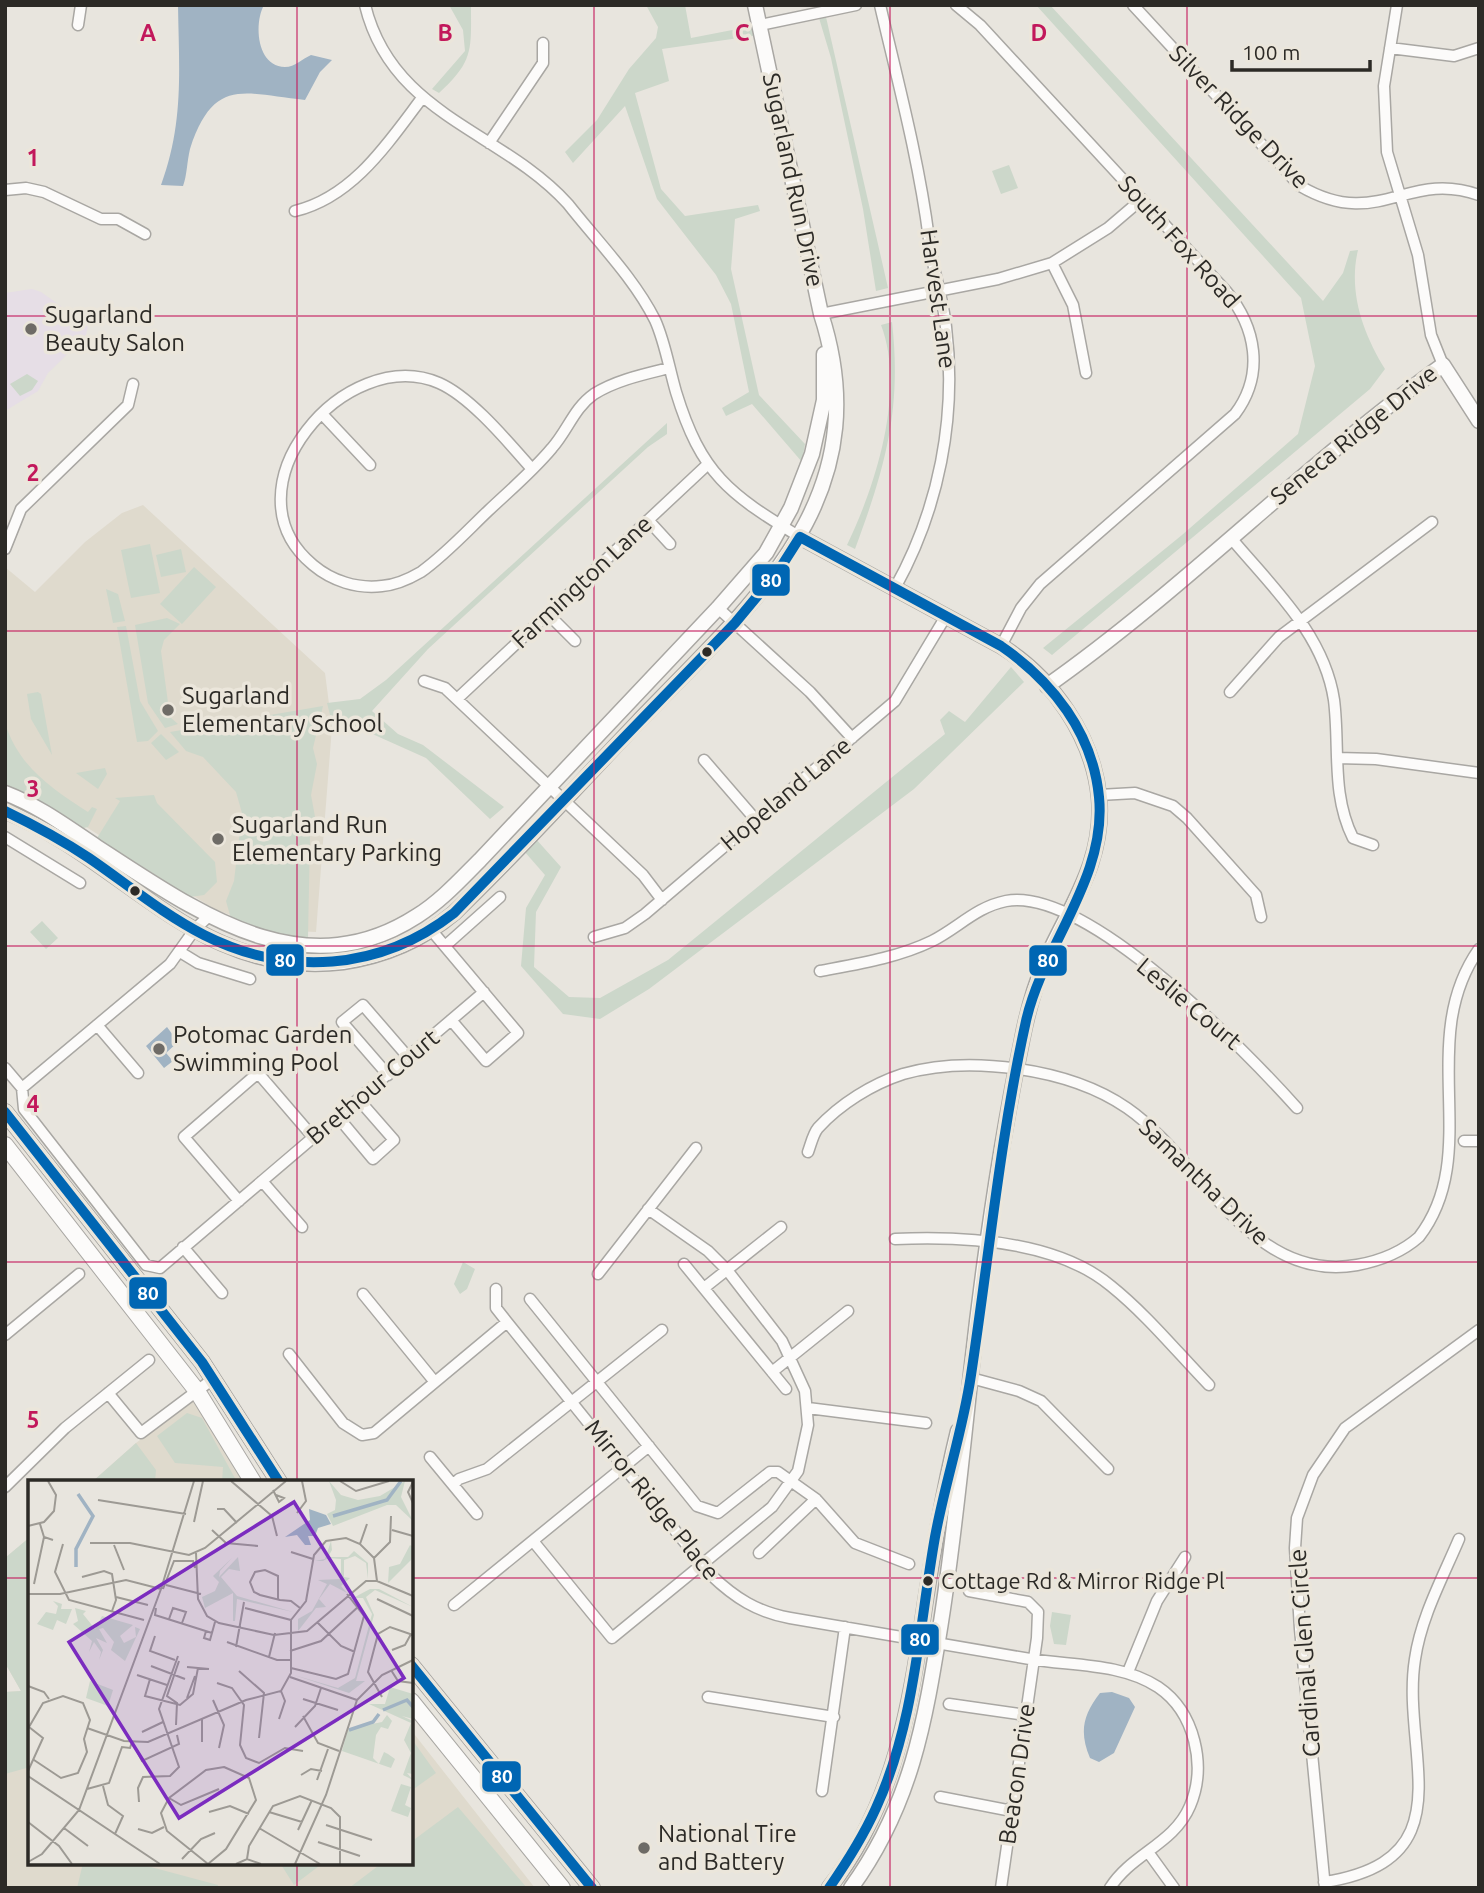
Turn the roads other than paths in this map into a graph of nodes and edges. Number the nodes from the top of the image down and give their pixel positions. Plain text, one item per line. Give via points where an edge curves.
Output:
1 (80, 5) edge
2 (365, 5) edge
3 (755, 5) edge
4 (856, 5) edge
5 (880, 5) edge
6 (956, 5) edge
7 (1133, 5) edge
8 (1397, 5) edge
9 (760, 25) junction
10 (78, 26) dead end
11 (543, 43) dead end
12 (1390, 48) junction
13 (1479, 48) edge
14 (422, 98) junction
15 (489, 144) junction
16 (5, 190) edge
17 (1479, 195) edge
18 (1398, 197) junction
19 (1142, 199) junction
20 (295, 211) dead end
21 (145, 233) dead end
22 (1052, 263) junction
23 (940, 290) junction
24 (821, 314) junction
25 (1443, 365) junction
26 (669, 368) junction
27 (1086, 373) dead end
28 (133, 384) dead end
29 (323, 415) junction
30 (1479, 421) edge
31 (370, 464) dead end
32 (707, 465) junction
33 (532, 469) junction
34 (648, 520) junction
35 (1432, 522) dead end
36 (782, 526) junction
37 (800, 537) junction
38 (1231, 538) junction
39 (670, 544) dead end
40 (5, 549) edge
41 (895, 588) junction
42 (718, 608) junction
43 (548, 614) junction
44 (946, 616) junction
45 (1301, 621) junction
46 (735, 623) junction
47 (575, 641) dead end
48 (1002, 646) junction
49 (424, 681) dead end
50 (1047, 686) junction
51 (1230, 692) dead end
52 (457, 699) junction
53 (852, 738) junction
54 (1337, 758) junction
55 (704, 760) dead end
56 (1479, 773) edge
57 (550, 788) junction
58 (5, 793) edge
59 (1099, 795) junction
60 (564, 800) junction
61 (5, 811) edge
62 (755, 820) junction
63 (5, 837) edge
64 (1373, 845) dead end
65 (80, 883) dead end
66 (500, 897) dead end
67 (662, 900) junction
68 (1070, 914) junction
69 (209, 916) junction
70 (1261, 917) dead end
71 (195, 929) junction
72 (432, 931) junction
73 (594, 937) dead end
74 (445, 946) junction
75 (1479, 949) edge
76 (180, 952) junction
77 (820, 971) dead end
78 (250, 979) dead end
79 (484, 992) junction
80 (451, 1020) junction
81 (97, 1025) junction
82 (408, 1057) junction
83 (5, 1068) edge
84 (1017, 1070) junction
85 (138, 1073) dead end
86 (388, 1075) junction
87 (22, 1088) junction
88 (359, 1100) junction
89 (1297, 1108) dead end
90 (5, 1112) edge
91 (338, 1117) junction
92 (313, 1137) junction
93 (28, 1139) junction
94 (1479, 1140) edge
95 (5, 1144) edge
96 (696, 1148) dead end
97 (808, 1152) dead end
98 (11, 1164) edge
99 (262, 1181) junction
100 (1457, 1182) dead end
101 (239, 1201) junction
102 (648, 1209) junction
103 (302, 1227) dead end
104 (780, 1227) dead end
105 (895, 1239) dead end
106 (989, 1241) junction
107 (183, 1247) junction
108 (684, 1264) dead end
109 (727, 1270) junction
110 (598, 1274) dead end
111 (79, 1275) dead end
112 (704, 1288) junction
113 (496, 1289) dead end
114 (222, 1293) dead end
115 (363, 1294) dead end
116 (530, 1299) dead end
117 (848, 1311) dead end
118 (507, 1322) junction
119 (662, 1330) dead end
120 (1479, 1330) edge
121 (5, 1335) edge
122 (289, 1354) dead end
123 (792, 1357) junction
124 (149, 1360) dead end
125 (772, 1372) junction
126 (971, 1378) junction
127 (213, 1379) junction
128 (434, 1381) junction
129 (598, 1382) junction
130 (1209, 1385) dead end
131 (786, 1389) dead end
132 (197, 1391) junction
133 (108, 1394) junction
134 (572, 1403) junction
135 (808, 1408) junction
136 (926, 1423) dead end
137 (649, 1446) junction
138 (430, 1457) dead end
139 (623, 1467) junction
140 (1108, 1469) dead end
141 (252, 1480) edge
142 (278, 1480) edge
143 (793, 1481) junction
144 (453, 1485) junction
145 (5, 1487) edge
146 (816, 1499) junction
147 (477, 1514) dead end
148 (1459, 1539) dead end
149 (533, 1541) junction
150 (759, 1553) dead end
151 (1185, 1557) dead end
152 (909, 1564) dead end
153 (703, 1565) junction
154 (969, 1591) dead end
155 (454, 1605) dead end
156 (845, 1627) junction
157 (920, 1640) junction
158 (937, 1643) junction
159 (1034, 1660) junction
160 (413, 1667) edge
161 (1128, 1672) junction
162 (708, 1697) dead end
163 (413, 1703) edge
164 (949, 1704) dead end
165 (1026, 1715) junction
166 (834, 1717) junction
167 (821, 1791) dead end
168 (940, 1797) dead end
169 (1012, 1811) junction
170 (1148, 1852) junction
171 (1325, 1885) edge
172 (562, 1888) edge
173 (593, 1888) edge
174 (829, 1888) edge
175 (851, 1888) edge
176 (1001, 1888) edge
177 (1110, 1888) edge
178 (1174, 1888) edge

1 - 10 street
2 - 14 street via 382,51
3 - 9 street, Sugarland Run Drive
4 - 9 street
5 - 23 street, Harvest Lane
6 - 19 street, South Fox Road via 980,24
7 - 18 street, Silver Ridge Drive via 1300,186 1323,199 1353,206
8 - 12 street, Seneca Ridge Drive
9 - 24 street, Sugarland Run Drive
11 - 15 street via 543,63
12 - 13 street via 1454,56
12 - 18 street, Seneca Ridge Drive via 1384,123
14 - 15 street
14 - 20 street via 369,165 320,205
15 - 26 street via 554,188 568,204 651,313
16 - 21 street via 44,192 101,219 118,219
17 - 18 street, Silver Ridge Drive via 1441,187
18 - 25 street, Seneca Ridge Drive via 1418,256 1431,335
19 - 22 street
19 - 48 street, South Fox Road via 1242,311 1254,352 1250,386 1226,423 1040,584 1021,608
22 - 23 street
22 - 27 street via 1073,305
23 - 24 street
23 - 41 street, Harvest Lane via 950,363 946,434 921,534
24 - 36 street, Sugarland Run Drive via 824,400 807,470
24 - 37 street, Sugarland Run Drive via 834,367 834,429 824,480
25 - 30 street
25 - 38 street, Seneca Ridge Drive via 1357,429
26 - 32 street via 685,422
26 - 33 street via 594,394
28 - 40 street via 128,405 21,509
29 - 31 street
29 - 33 street via 366,383 388,377 421,377 459,396
29 - 33 street via 290,453 280,505 288,531 308,562 353,585 388,586 423,570
32 - 34 street, Farmington Lane
32 - 36 street via 743,501
34 - 39 street
34 - 43 street, Farmington Lane
35 - 45 street
36 - 37 street
36 - 42 street, Sugarland Run Drive via 756,566
37 - 41 street
37 - 46 street, Sugarland Run Drive
38 - 45 street
38 - 50 street, Seneca Ridge Drive
41 - 44 street
42 - 46 street
42 - 57 street, Sugarland Run Drive
43 - 47 street
43 - 52 street, Farmington Lane
44 - 48 street
44 - 53 street, Hopeland Lane via 905,690
45 - 51 street via 1267,648
45 - 54 street via 1329,677
46 - 53 street via 810,691
46 - 60 street, Sugarland Run Drive
48 - 50 street via 1031,667
49 - 52 street via 445,688
50 - 59 street via 1081,736
52 - 57 street
53 - 62 street, Hopeland Lane
54 - 56 street
54 - 64 street via 1338,794 1346,824 1353,838
55 - 62 street
57 - 60 street
57 - 69 street, Sugarland Run Drive via 440,899 417,916 376,935 342,944 298,946 257,937
58 - 69 street, Sugarland Run Drive via 44,811
59 - 68 street via 1095,855
59 - 70 street via 1135,793 1173,806 1256,895
60 - 67 street via 643,875
60 - 72 street, Sugarland Run Drive
61 - 71 street, Sugarland Run Drive
62 - 67 street, Hopeland Lane
63 - 65 street
66 - 74 street
67 - 73 street, Hopeland Lane via 625,928
68 - 77 street, Leslie Court via 1034,901 1000,902 906,951
68 - 84 street via 1038,981
68 - 89 street, Leslie Court via 1114,941 1201,1011
69 - 71 street
71 - 72 street, Sugarland Run Drive via 247,956 315,964 364,958
71 - 76 street
72 - 74 street
74 - 79 street
75 - 94 street via 1459,985 1454,1010 1463,1135
76 - 78 street via 198,963
76 - 81 street
79 - 80 street, Brethour Court
79 - 80 street via 518,1033 486,1061
80 - 82 street, Brethour Court
81 - 85 street
81 - 87 street
82 - 86 street, Brethour Court
82 - 86 street via 363,1005 342,1022
83 - 87 street, Brethour Court
84 - 97 street, Samantha Drive via 948,1065 893,1077 865,1090 816,1129
84 - 100 street, Samantha Drive via 1094,1090 1129,1109 1256,1237 1296,1261 1341,1267 1391,1254 1433,1223
84 - 106 street
86 - 88 street, Brethour Court
87 - 107 street, Brethour Court via 24,1109 146,1265 160,1268
88 - 91 street, Brethour Court
88 - 91 street via 394,1140 373,1159
90 - 93 main road
91 - 92 street, Brethour Court
92 - 99 street, Brethour Court
92 - 101 street via 258,1073 184,1137
93 - 95 main road
93 - 98 main road
93 - 127 main road
95 - 98 main road
96 - 102 street
98 - 132 main road
99 - 101 street, Brethour Court
99 - 103 street
101 - 107 street, Brethour Court
102 - 109 street
102 - 110 street
104 - 109 street
105 - 106 street
106 - 126 street
106 - 130 street via 1068,1262 1110,1285
107 - 114 street
108 - 112 street
109 - 112 street
109 - 123 street
111 - 121 street
112 - 125 street
113 - 118 street, Mirror Ridge Place via 496,1308
115 - 128 street
116 - 129 street
117 - 123 street
118 - 128 street
118 - 134 street, Mirror Ridge Place
119 - 129 street
120 - 171 street, Cardinal Glen Circle via 1345,1428 1313,1475 1297,1518 1299,1615
122 - 128 street via 343,1423 362,1434 374,1433
123 - 125 street
123 - 135 street
124 - 133 street
125 - 131 street
126 - 140 street via 1041,1401
126 - 157 street via 946,1481
126 - 158 street via 956,1525
127 - 132 street
127 - 142 main road
129 - 134 street
129 - 137 street
132 - 133 street via 141,1433
132 - 141 main road
133 - 145 street via 65,1428
134 - 139 street, Mirror Ridge Place
134 - 144 street via 487,1469
135 - 136 street
135 - 143 street via 802,1459
137 - 139 street
137 - 143 street via 697,1506 707,1512 726,1510 770,1472
138 - 144 street
139 - 149 street
139 - 153 street, Mirror Ridge Place
143 - 146 street
143 - 153 street via 759,1520
144 - 147 street
146 - 150 street
146 - 152 street via 855,1543
148 - 171 street via 1424,1623 1415,1659 1420,1799 1412,1829 1397,1851 1374,1867
149 - 153 street via 612,1638
149 - 155 street
151 - 161 street via 1157,1601
153 - 156 street, Mirror Ridge Place via 730,1593 758,1610
154 - 159 street, Beacon Drive via 1034,1606 1039,1621
156 - 157 street, Mirror Ridge Place
156 - 166 street
157 - 158 street, Mirror Ridge Place
157 - 174 street via 909,1711 890,1779 867,1829
158 - 159 street, Mirror Ridge Place
158 - 175 street via 911,1774 886,1832
159 - 161 street, Mirror Ridge Place
159 - 165 street, Beacon Drive
160 - 173 main road
161 - 170 street, Mirror Ridge Place via 1172,1700 1191,1727 1196,1750 1197,1777 1190,1807 1171,1834
162 - 166 street
163 - 172 main road
164 - 165 street
165 - 169 street, Beacon Drive
166 - 167 street
168 - 169 street
169 - 176 street, Beacon Drive
170 - 177 street, Mirror Ridge Place via 1130,1864
170 - 178 street

